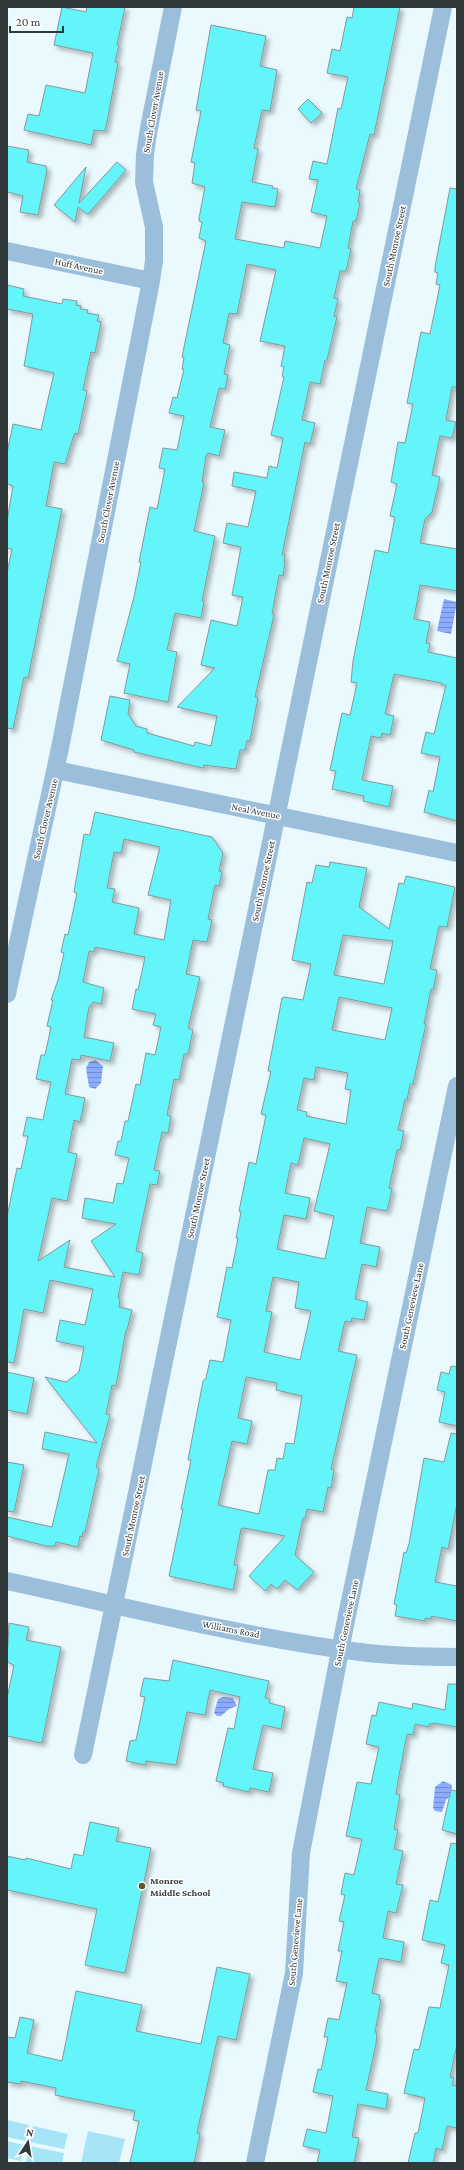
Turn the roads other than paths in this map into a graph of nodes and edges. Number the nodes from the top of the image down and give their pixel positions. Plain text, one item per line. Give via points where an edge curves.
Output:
1 (173, 7) edge
2 (443, 7) edge
3 (7, 251) edge
4 (151, 281) junction
5 (56, 770) junction
6 (276, 815) junction
7 (457, 853) edge
8 (14, 919) edge
9 (7, 994) edge
10 (457, 1086) edge
11 (7, 1581) edge
12 (114, 1604) junction
13 (340, 1650) junction
14 (457, 1658) edge
15 (83, 1755) dead end
16 (256, 2163) edge

1 - 4 street, South Clover Avenue via 145,154 144,182 154,227
2 - 6 street, South Monroe Street
3 - 4 street, Huff Avenue
4 - 5 street, South Clover Avenue
5 - 6 street, Neal Avenue
5 - 8 street, South Clover Avenue
6 - 7 street, Neal Avenue
6 - 12 street, South Monroe Street
8 - 9 street, South Clover Avenue
10 - 13 street, South Genevieve Lane
11 - 12 street, Williams Road
12 - 13 street, Williams Road via 229,1630
12 - 15 street, South Monroe Street
13 - 14 street, Williams Road
13 - 16 street, South Genevieve Lane via 301,1853 294,1973

